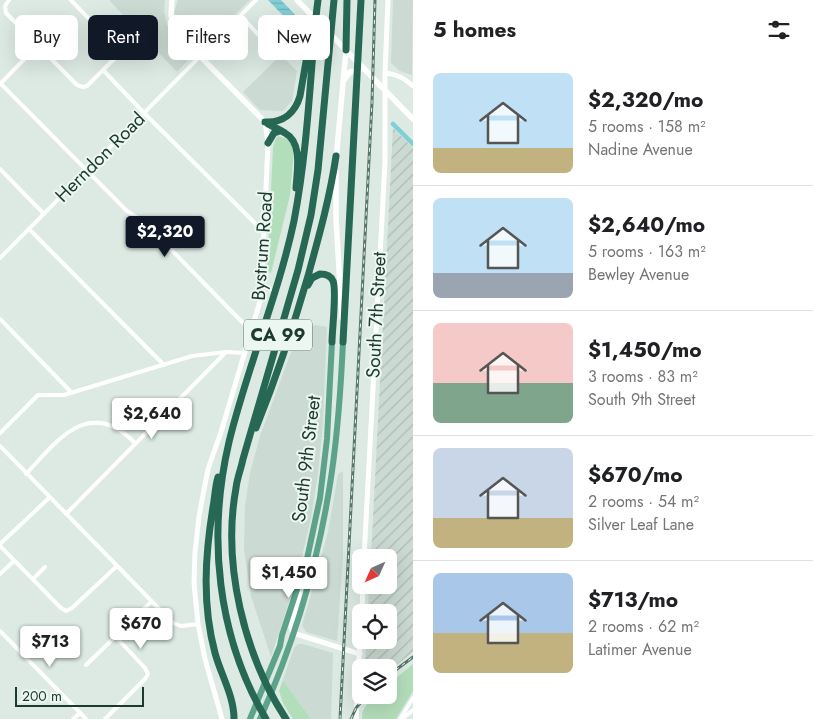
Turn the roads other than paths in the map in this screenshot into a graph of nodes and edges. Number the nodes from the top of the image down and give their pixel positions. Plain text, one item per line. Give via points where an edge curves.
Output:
1 (9, 0) edge
2 (70, 0) edge
3 (172, 0) edge
4 (256, 0) edge
5 (296, 0) edge
6 (334, 0) edge
7 (347, 0) edge
8 (361, 0) edge
9 (388, 0) edge
10 (318, 4) edge
11 (171, 15) edge
12 (242, 15) edge
13 (15, 22) edge
14 (248, 24) edge
15 (258, 34) edge
16 (346, 50) junction
17 (24, 60) edge
18 (52, 60) edge
19 (196, 60) edge
20 (204, 60) edge
21 (103, 70) junction
22 (368, 72) junction
23 (384, 73) junction
24 (0, 83) edge
25 (342, 84) junction
26 (413, 85) edge
27 (144, 113) junction
28 (413, 118) edge
29 (265, 122) junction
30 (280, 131) junction
31 (268, 143) junction
32 (336, 156) junction
33 (0, 169) edge
34 (87, 170) junction
35 (44, 214) junction
36 (294, 221) junction
37 (29, 229) junction
38 (264, 232) junction
39 (0, 256) edge
40 (302, 299) junction
41 (0, 319) edge
42 (252, 329) junction
43 (332, 342) joint
44 (343, 342) junction
45 (226, 352) junction
46 (245, 353) junction
47 (164, 365) junction
48 (72, 393) junction
49 (0, 433) edge
50 (230, 441) junction
51 (135, 443) junction
52 (0, 446) edge
53 (243, 459) junction
54 (26, 474) junction
55 (49, 498) junction
56 (320, 498) junction
57 (328, 499) junction
58 (66, 514) junction
59 (0, 545) edge
60 (364, 549) edge
61 (307, 559) junction
62 (14, 561) junction
63 (116, 566) junction
64 (46, 567) dead end
65 (0, 574) edge
66 (33, 579) junction
67 (152, 602) junction
68 (198, 624) junction
69 (0, 631) edge
70 (293, 633) junction
71 (115, 636) junction
72 (280, 646) junction
73 (360, 649) edge
74 (360, 654) junction
75 (86, 665) dead end
76 (413, 698) edge
77 (234, 708) junction
78 (413, 710) edge
79 (80, 713) junction
80 (73, 719) edge
81 (86, 719) edge
82 (105, 719) edge
83 (222, 719) edge
84 (234, 719) edge
85 (240, 719) edge
86 (250, 719) edge
87 (260, 719) edge
88 (266, 719) edge
89 (286, 719) edge
90 (356, 719) edge
91 (401, 719) edge

1 - 13 street via 5,6 6,13
2 - 21 street via 117,46 117,56
3 - 11 main road
4 - 12 street, Herndon Road
5 - 16 main road
6 - 53 highway, CA 99 via 312,215
7 - 16 highway
8 - 44 highway
9 - 23 street, South 7th Street
10 - 29 highway via 296,105 281,120
10 - 36 highway, CA 99 via 304,156
14 - 15 street
16 - 22 main road
16 - 25 main road
17 - 24 street
18 - 21 street via 83,87
19 - 27 street, Herndon Road
20 - 29 main road
21 - 27 street
22 - 25 main road via 350,72
22 - 28 main road
23 - 26 street via 405,78
23 - 60 street, South 7th Street via 385,162
24 - 34 street
25 - 32 main road
27 - 34 street, Herndon Road
27 - 38 street
29 - 30 highway
29 - 31 street, Bystrum Road
30 - 31 highway via 274,133
30 - 36 highway via 292,139 297,152
31 - 38 street, Bystrum Road
32 - 40 highway via 326,212
32 - 44 main road
33 - 35 street
34 - 35 street, Herndon Road
34 - 42 street
35 - 37 street, Herndon Road
36 - 50 highway, CA 99
37 - 39 street, Herndon Road
37 - 47 street
38 - 42 street, Bystrum Road via 261,298
40 - 43 highway via 308,283 316,275 324,274 333,280
40 - 53 highway via 278,372
41 - 48 street
42 - 46 street, Bystrum Road
43 - 56 main road, South 9th Street
44 - 57 main road, South 9th Street
45 - 46 street
45 - 47 street via 192,356
45 - 51 street
46 - 68 street, Bystrum Road via 208,469 198,516 194,582
47 - 48 street
48 - 49 street via 38,395
50 - 77 highway via 217,482 205,582 211,639
50 - 88 highway, CA 99 via 220,494 218,556 224,612 234,648
51 - 54 street via 112,426 80,425 62,436
51 - 58 street
52 - 54 street
53 - 89 highway, CA 99 via 234,500 234,567 243,621 259,666
54 - 55 street
55 - 58 street
55 - 59 street
56 - 57 main road
56 - 61 main road, South 9th Street
57 - 70 main road, South 9th Street
58 - 63 street
59 - 62 street
61 - 70 street via 290,627
61 - 72 main road, South 9th Street
62 - 65 street
62 - 66 street
63 - 66 street via 66,610
63 - 67 street
64 - 66 street
67 - 68 street via 177,625
67 - 71 street
68 - 83 street, Bystrum Road
69 - 79 street
70 - 72 main road
70 - 74 street
70 - 87 main road, South 9th Street
71 - 75 street
71 - 82 street via 148,674
72 - 86 main road, South 9th Street
73 - 74 street
74 - 90 street
76 - 91 street
77 - 84 highway
77 - 85 highway
78 - 91 street
79 - 80 street
79 - 81 street

